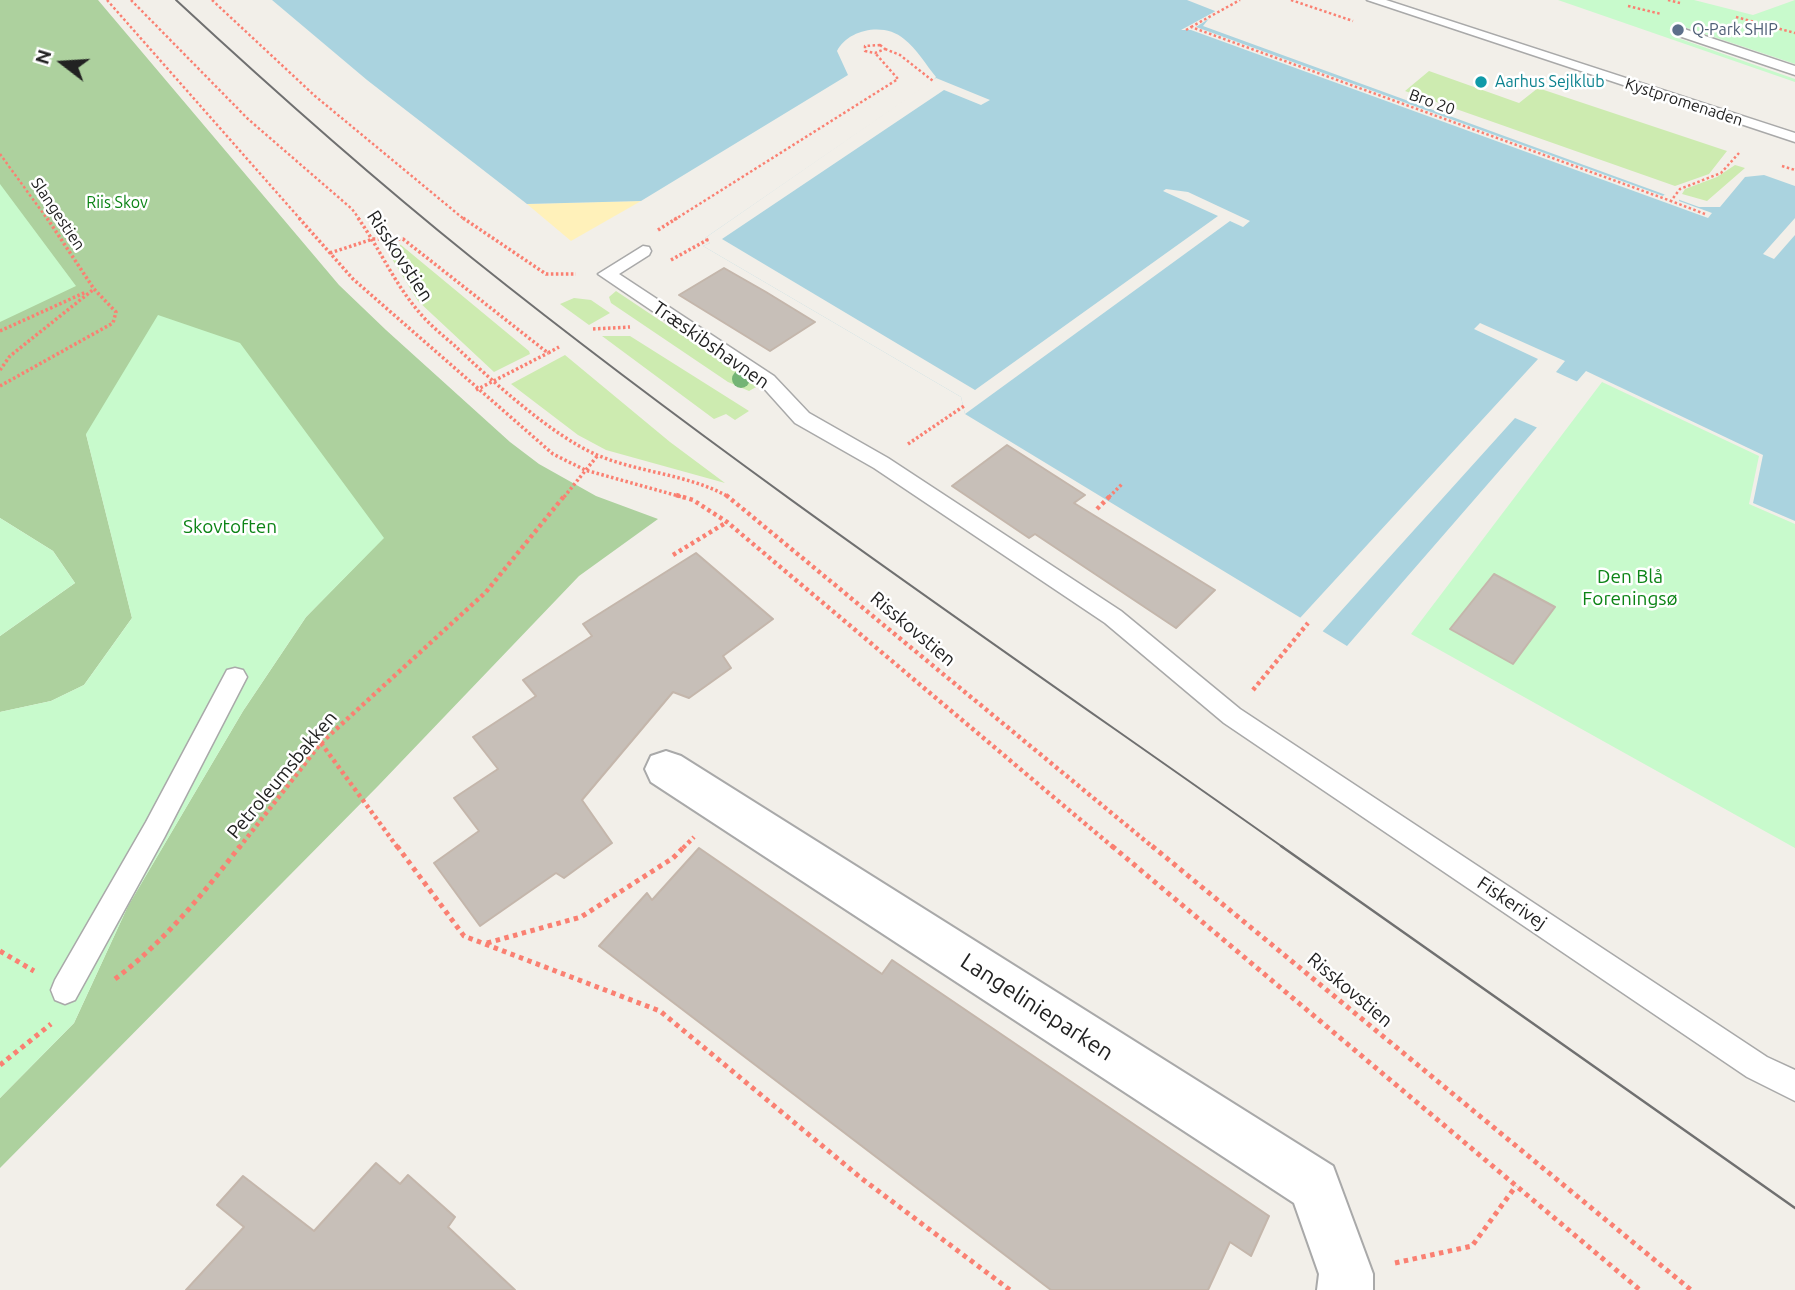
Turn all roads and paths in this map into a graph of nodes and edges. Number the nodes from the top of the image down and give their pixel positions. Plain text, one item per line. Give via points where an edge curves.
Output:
1 (107, 0) edge
2 (131, 0) edge
3 (212, 0) edge
4 (1240, 0) edge
5 (1373, 0) edge
6 (1632, 1) edge
7 (1627, 7) dead end
8 (1684, 33) dead end
9 (885, 49) junction
10 (876, 53) junction
11 (1795, 71) edge
12 (933, 81) dead end
13 (1795, 138) edge
14 (1739, 153) dead end
15 (0, 154) edge
16 (1671, 201) junction
17 (1705, 214) dead end
18 (705, 238) dead end
19 (373, 239) junction
20 (643, 251) joint
21 (330, 253) junction
22 (671, 260) dead end
23 (607, 274) junction
24 (94, 289) junction
25 (0, 331) edge
26 (559, 347) dead end
27 (548, 353) junction
28 (0, 370) edge
29 (494, 382) junction
30 (0, 386) edge
31 (476, 390) junction
32 (964, 406) dead end
33 (598, 455) junction
34 (881, 463) junction
35 (585, 470) junction
36 (1123, 483) dead end
37 (1097, 509) dead end
38 (727, 522) junction
39 (673, 555) dead end
40 (1308, 623) dead end
41 (1269, 669) dead end
42 (235, 677) dead end
43 (1232, 716) joint
44 (321, 743) junction
45 (666, 769) dead end
46 (673, 858) dead end
47 (486, 943) junction
48 (111, 983) dead end
49 (65, 990) dead end
50 (54, 1021) dead end
51 (0, 1065) edge
52 (1795, 1086) edge
53 (1516, 1186) junction
54 (1346, 1282) edge
55 (1010, 1290) edge
56 (1640, 1290) edge
57 (1691, 1290) edge

1 - 21 path, Risskovstien
2 - 19 path, Risskovstien via 248,119 352,209
3 - 23 path via 315,96 466,221 546,274
4 - 16 path, Bro 20 via 1188,28
5 - 13 lane, Kystpromenaden
6 - 7 path
8 - 11 lane
9 - 10 path
9 - 10 path via 880,44 865,46 865,51
9 - 12 path via 901,52 924,78
10 - 20 path via 898,79 644,238
14 - 16 path via 1721,173 1679,190
15 - 24 path, Slangestien
16 - 17 path, Bro 20
18 - 22 path
19 - 21 path
19 - 27 path via 409,242
19 - 29 path, Risskovstien via 390,274 420,314
20 - 23 lane
21 - 31 path, Risskovstien
23 - 34 lane, Træskibshavnen via 766,380 802,418
24 - 25 path
24 - 28 path via 10,356
24 - 30 path, Slangestien via 116,312 113,323
26 - 27 path
27 - 29 path
29 - 31 path
29 - 33 path, Risskovstien via 552,427
31 - 35 path, Risskovstien via 553,454
32 - 34 path
33 - 35 path, Petroleumsbakken
33 - 57 path, Risskovstien via 728,496
34 - 43 lane, Træskibshavnen via 1113,617
35 - 38 path, Risskovstien via 693,500
35 - 44 path, Petroleumsbakken via 486,592
36 - 37 path
38 - 39 path
38 - 53 path, Risskovstien
40 - 41 path
42 - 49 lane
43 - 52 lane, Fiskerivej via 1757,1067
44 - 47 path via 458,929 464,936
44 - 48 path, Petroleumsbakken via 205,891 143,958
45 - 54 street, Langelinieparken via 1314,1185
46 - 47 path via 581,916
47 - 55 path via 660,1011 861,1178
50 - 51 path
53 - 54 path via 1472,1246
53 - 56 path, Risskovstien

